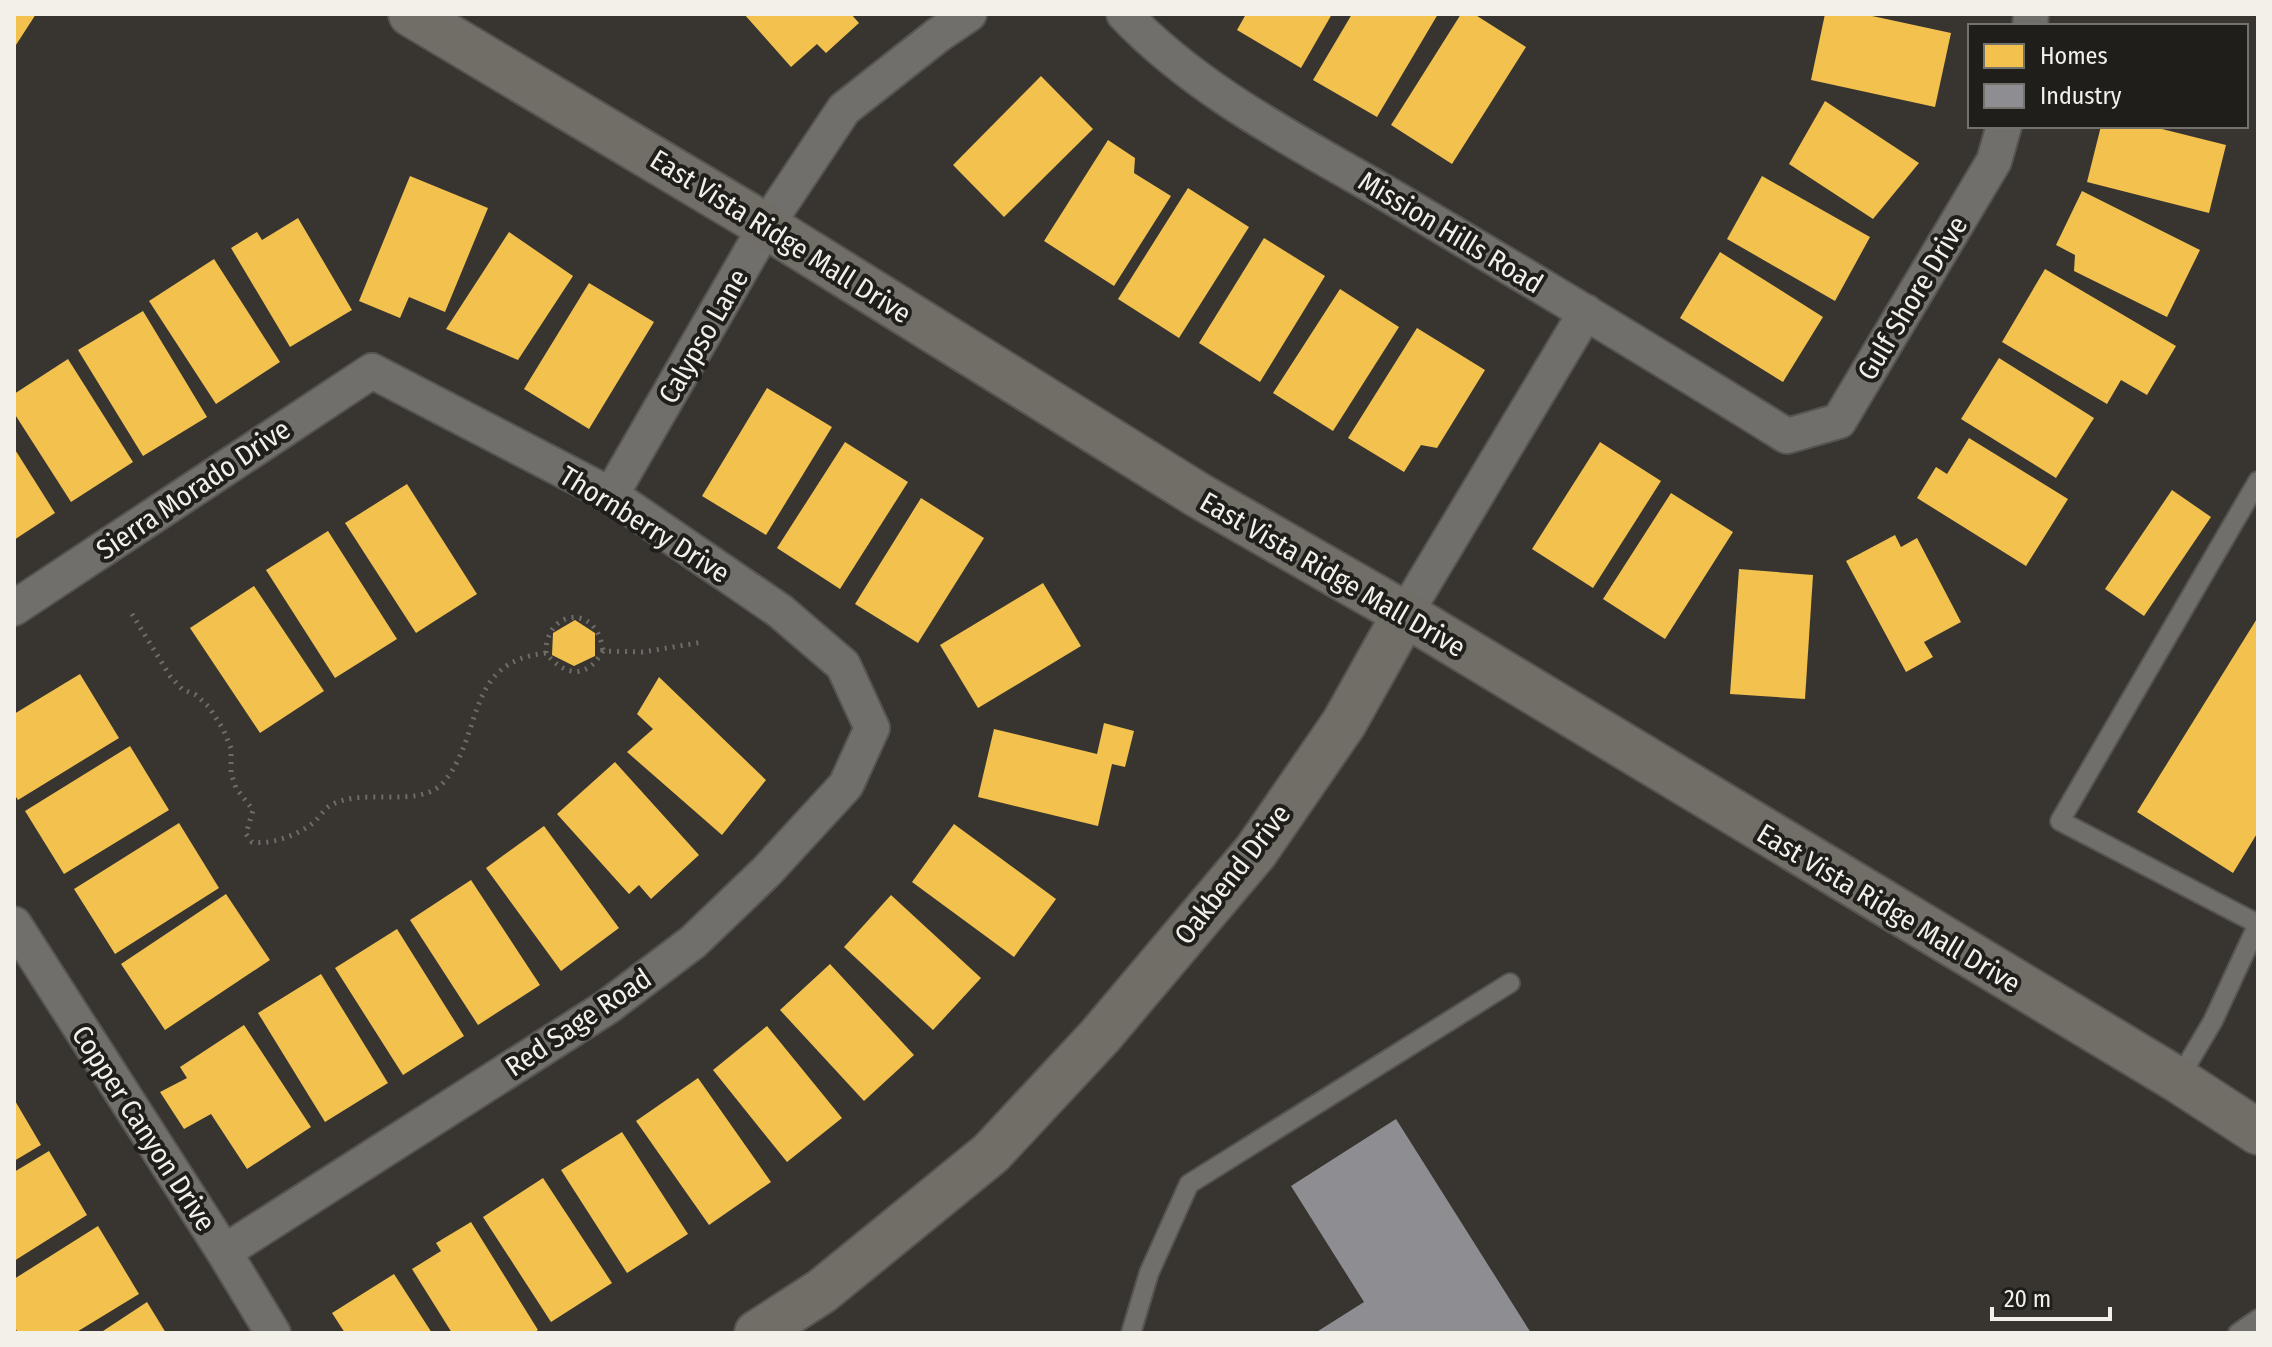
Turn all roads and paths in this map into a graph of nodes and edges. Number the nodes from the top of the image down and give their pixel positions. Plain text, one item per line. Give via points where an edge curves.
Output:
1 (411, 14) edge
2 (969, 14) edge
3 (1124, 14) edge
4 (2003, 128) edge
5 (766, 226) junction
6 (1586, 312) junction
7 (372, 371) joint
8 (1787, 436) joint
9 (2258, 481) edge
10 (611, 495) junction
11 (14, 608) edge
12 (132, 614) dead end
13 (1405, 614) junction
14 (703, 642) dead end
15 (603, 651) junction
16 (546, 653) junction
17 (872, 728) joint
18 (14, 924) edge
19 (2258, 924) edge
20 (1510, 983) dead end
21 (2178, 1080) junction
22 (2258, 1132) edge
23 (224, 1252) junction
24 (2258, 1319) edge
25 (273, 1333) edge
26 (757, 1333) edge
27 (1131, 1333) edge
28 (2238, 1333) edge

1 - 5 main road, East Vista Ridge Mall Drive
2 - 5 street, Calypso Lane via 844,109
3 - 6 street, Mission Hills Road via 1227,100
4 - 8 street, Gulf Shore Drive via 1994,161 1839,421
5 - 10 street, Calypso Lane
5 - 13 main road, East Vista Ridge Mall Drive via 1198,495
6 - 8 street, Mission Hills Road
6 - 13 street, Oakbend Drive
7 - 10 street, Thornberry Drive
7 - 11 street, Sierra Morado Drive
9 - 19 lane via 2060,821
10 - 17 street, Thornberry Drive via 780,611 843,665
12 - 16 path via 170,676 209,707 223,729 236,788 253,810 246,834 252,842 265,844 314,823 329,806 352,797 430,793 451,770 484,691 501,668 525,655
13 - 21 main road, East Vista Ridge Mall Drive
13 - 26 main road, Oakbend Drive via 1344,723 1256,851 1100,1036 991,1153 822,1291
14 - 15 path via 643,652
15 - 16 path via 586,670 570,672
15 - 16 path via 593,623 577,616 551,630
17 - 23 street, Red Sage Road via 846,785 693,942 607,1007
18 - 23 street, Copper Canyon Drive
19 - 21 lane via 2213,1021
20 - 27 lane via 1189,1184 1149,1273
21 - 22 main road, East Vista Ridge Mall Drive
23 - 25 street, Copper Canyon Drive
24 - 28 lane

